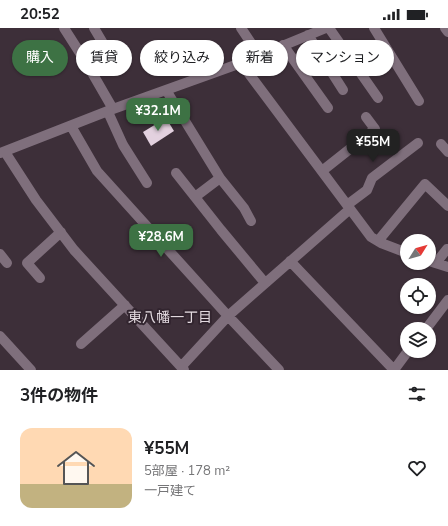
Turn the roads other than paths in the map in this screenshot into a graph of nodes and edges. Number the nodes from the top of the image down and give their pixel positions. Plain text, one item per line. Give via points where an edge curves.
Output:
1 (64, 28) edge
2 (94, 28) edge
3 (241, 28) edge
4 (328, 28) edge
5 (374, 28) edge
6 (445, 28) edge
7 (448, 32) edge
8 (308, 36) junction
9 (101, 40) edge
10 (249, 40) edge
11 (288, 44) edge
12 (288, 53) edge
13 (232, 65) edge
14 (251, 76) edge
15 (166, 90) junction
16 (343, 90) dead end
17 (378, 98) dead end
18 (419, 101) dead end
19 (328, 108) dead end
20 (110, 111) junction
21 (366, 117) dead end
22 (71, 126) junction
23 (418, 143) dead end
24 (441, 144) dead end
25 (448, 152) edge
26 (2, 153) edge
27 (322, 171) junction
28 (176, 173) dead end
29 (220, 178) junction
30 (148, 183) dead end
31 (195, 197) junction
32 (448, 206) edge
33 (348, 207) junction
34 (251, 221) dead end
35 (61, 232) junction
36 (378, 241) junction
37 (447, 249) dead end
38 (400, 250) edge
39 (0, 254) edge
40 (436, 259) edge
41 (290, 261) junction
42 (6, 263) dead end
43 (436, 263) edge
44 (448, 267) edge
45 (40, 278) dead end
46 (265, 283) junction
47 (448, 300) edge
48 (125, 305) junction
49 (228, 316) junction
50 (431, 322) edge
51 (2, 342) edge
52 (81, 344) dead end
53 (403, 358) edge
54 (182, 368) edge
55 (31, 370) edge
56 (279, 370) edge
57 (394, 370) edge

1 - 20 street via 87,64
2 - 9 street
3 - 10 street
4 - 8 street
4 - 17 street
5 - 18 street
6 - 7 street
8 - 11 street
8 - 16 street
12 - 19 street
13 - 15 street
14 - 27 street
15 - 20 street
15 - 29 street
20 - 22 street
20 - 30 street via 123,145
21 - 27 street via 375,130
22 - 26 street
22 - 49 street via 97,171
23 - 33 street via 372,178 367,190
24 - 25 street
26 - 35 street
27 - 33 street
28 - 31 street
29 - 31 street
29 - 34 street
31 - 46 street
32 - 36 street via 425,184
33 - 36 street via 371,237
33 - 41 street
35 - 45 street via 27,263
35 - 48 street via 74,250
36 - 38 street
37 - 40 street
39 - 42 street
41 - 46 street
41 - 57 street
43 - 44 street
46 - 49 street
47 - 50 street
48 - 52 street
48 - 54 street
49 - 54 street
49 - 56 street
51 - 55 street
53 - 57 street

